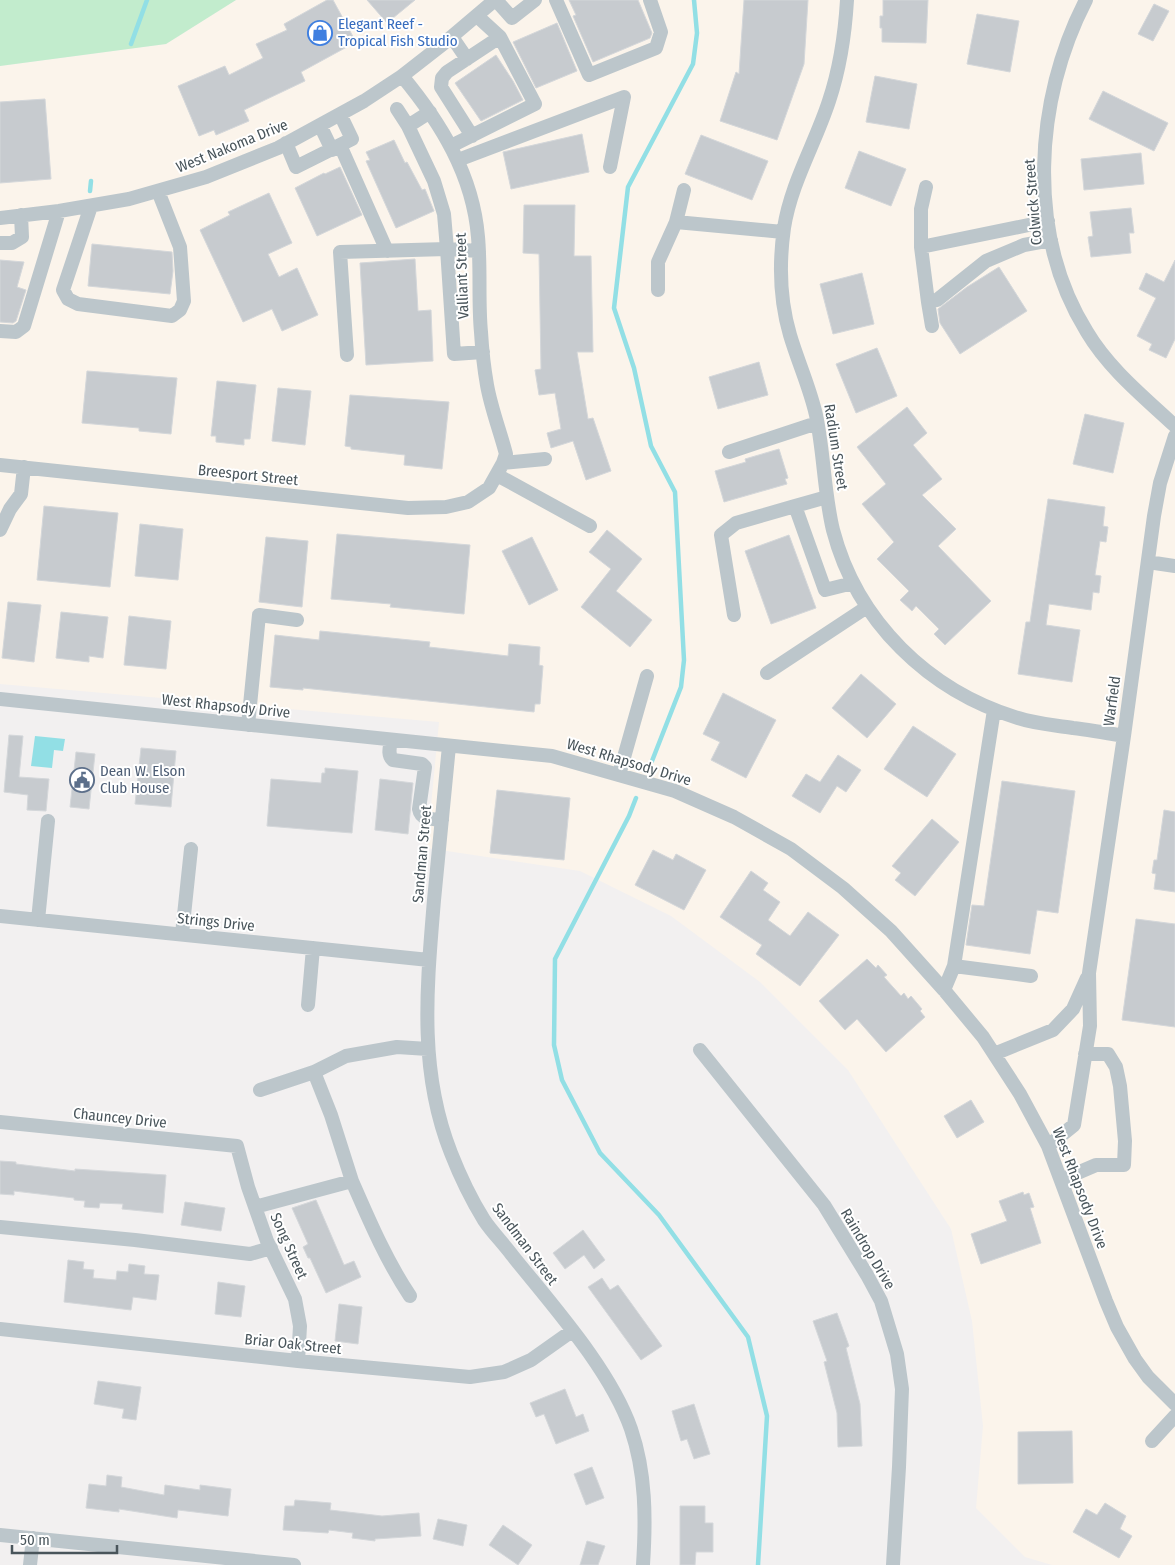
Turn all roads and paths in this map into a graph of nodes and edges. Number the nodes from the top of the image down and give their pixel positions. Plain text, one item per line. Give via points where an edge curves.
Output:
1 (496, 0) edge
2 (535, 0) edge
3 (556, 0) edge
4 (650, 0) edge
5 (847, 0) edge
6 (1086, 0) edge
7 (476, 16) junction
8 (500, 36) junction
9 (452, 37) junction
10 (467, 59) junction
11 (402, 76) junction
12 (397, 108) dead end
13 (430, 112) junction
14 (340, 114) junction
15 (320, 125) junction
16 (408, 126) junction
17 (472, 136) junction
18 (286, 144) junction
19 (451, 146) junction
20 (336, 147) junction
21 (458, 160) junction
22 (610, 167) dead end
23 (926, 187) dead end
24 (684, 190) dead end
25 (158, 191) junction
26 (92, 206) junction
27 (59, 211) junction
28 (21, 215) junction
29 (0, 218) edge
30 (1048, 221) junction
31 (676, 222) junction
32 (784, 232) junction
33 (1051, 240) junction
34 (0, 243) edge
35 (921, 247) junction
36 (447, 249) junction
37 (387, 251) junction
38 (478, 251) junction
39 (658, 290) dead end
40 (928, 302) junction
41 (932, 326) dead end
42 (0, 331) edge
43 (483, 352) junction
44 (347, 355) dead end
45 (818, 423) junction
46 (1175, 426) edge
47 (1175, 436) edge
48 (729, 452) dead end
49 (544, 459) dead end
50 (0, 465) edge
51 (24, 467) junction
52 (500, 469) junction
53 (827, 497) junction
54 (796, 506) junction
55 (590, 526) dead end
56 (0, 530) edge
57 (1148, 562) junction
58 (1175, 566) edge
59 (853, 583) junction
60 (867, 607) junction
61 (734, 615) dead end
62 (297, 620) dead end
63 (767, 673) dead end
64 (647, 676) dead end
65 (0, 698) edge
66 (994, 710) junction
67 (248, 725) junction
68 (1124, 736) junction
69 (391, 740) junction
70 (449, 746) junction
71 (619, 775) junction
72 (442, 820) junction
73 (48, 821) dead end
74 (191, 849) dead end
75 (0, 916) edge
76 (38, 920) junction
77 (182, 934) junction
78 (313, 948) junction
79 (429, 960) junction
80 (954, 966) junction
81 (1089, 972) junction
82 (1031, 976) dead end
83 (944, 990) junction
84 (308, 1005) dead end
85 (428, 1050) junction
86 (700, 1050) dead end
87 (994, 1054) junction
88 (1085, 1054) junction
89 (314, 1072) junction
90 (260, 1090) dead end
91 (0, 1122) edge
92 (237, 1146) joint
93 (1048, 1146) junction
94 (1061, 1180) junction
95 (352, 1181) junction
96 (255, 1207) junction
97 (0, 1227) edge
98 (270, 1248) junction
99 (410, 1296) dead end
100 (0, 1329) edge
101 (572, 1331) junction
102 (298, 1361) junction
103 (1175, 1404) edge
104 (1175, 1416) edge
105 (1152, 1441) dead end
106 (0, 1535) edge
107 (33, 1538) junction
108 (237, 1562) edge
109 (30, 1565) edge
110 (294, 1565) edge
111 (643, 1565) edge
112 (893, 1565) edge

1 - 2 street via 512,18
1 - 7 street, West Nakoma Drive
3 - 4 street via 589,75 656,48 661,32
5 - 32 street, Radium Street via 839,64 829,101 797,177
6 - 30 street, Colwick Street via 1060,63 1051,101 1044,179
7 - 8 street
7 - 9 street, West Nakoma Drive
8 - 10 street
8 - 17 street via 535,104
9 - 10 street
9 - 11 street, West Nakoma Drive
10 - 17 street via 447,72 441,87
11 - 13 street, Valliant Street
11 - 14 street, West Nakoma Drive
12 - 16 street
13 - 16 street
13 - 19 street, Valliant Street
14 - 15 street, West Nakoma Drive
14 - 20 street via 352,139
15 - 18 street, West Nakoma Drive
15 - 20 street
16 - 36 street via 434,181 444,214
17 - 19 street
18 - 20 street via 296,167
18 - 25 street, West Nakoma Drive via 206,177
19 - 21 street, Valliant Street
20 - 37 street
21 - 22 street via 624,97
21 - 38 street, Valliant Street via 474,211
23 - 35 street via 921,209
24 - 31 street
25 - 26 street, West Nakoma Drive
25 - 26 street via 180,247 184,301 172,316 78,304 68,299 63,290
26 - 27 street, West Nakoma Drive
27 - 28 street, West Nakoma Drive
27 - 42 street via 24,326 16,332
28 - 29 street, West Nakoma Drive
28 - 34 street via 22,237 12,243
30 - 33 street, Colwick Street
30 - 35 street
31 - 32 street
31 - 39 street via 658,262
32 - 45 street, Radium Street via 781,273 784,308
33 - 40 street via 1024,245 986,260 937,300
33 - 46 street, Colwick Street via 1063,285 1087,333 1119,373
35 - 40 street
36 - 37 street
36 - 38 street
36 - 43 street via 454,354
37 - 44 street via 340,252
38 - 43 street, Valliant Street
40 - 41 street
43 - 52 street, Valliant Street via 487,385 506,454
45 - 48 street
45 - 53 street, Radium Street
47 - 57 street, Warfield via 1160,483
49 - 52 street
50 - 51 street, Breesport Street
51 - 52 street, Breesport Street via 408,508 446,507 468,502 489,488
51 - 56 street via 21,494
52 - 55 street
53 - 54 street
53 - 59 street, Radium Street via 842,558
54 - 59 street via 825,590
54 - 61 street via 736,523 720,535
57 - 58 street
57 - 68 street, Warfield
59 - 60 street, Radium Street
60 - 63 street
60 - 66 street, Radium Street via 883,630 922,669 969,699
62 - 67 street via 259,615
64 - 71 street
65 - 67 street, West Rhapsody Drive
66 - 68 street, Radium Street via 1048,725
66 - 80 street
67 - 69 street, West Rhapsody Drive
68 - 81 street, Warfield
69 - 70 street, West Rhapsody Drive
69 - 72 street via 390,758 425,767 420,814 424,818
70 - 71 street, West Rhapsody Drive via 552,756
70 - 72 street, Sandman Street
71 - 83 street, West Rhapsody Drive via 675,791 734,817 790,849 843,888 891,931
72 - 79 street, Sandman Street
73 - 76 street
74 - 77 street
75 - 76 street, Strings Drive
76 - 77 street, Strings Drive
77 - 78 street, Strings Drive
78 - 79 street, Strings Drive
78 - 84 street
79 - 85 street, Sandman Street
80 - 82 street
80 - 83 street
81 - 87 street, Warfield via 1073,1009 1053,1030
81 - 88 street, Warfield via 1090,1026
83 - 87 street, West Rhapsody Drive
85 - 89 street via 397,1047 346,1056
85 - 101 street, Sandman Street via 438,1116 466,1187 484,1221
86 - 112 street, Raindrop Drive via 824,1205 881,1301 897,1354 902,1389
87 - 93 street, West Rhapsody Drive
88 - 93 street, Warfield via 1074,1125
88 - 94 street via 1108,1054 1116,1067 1125,1141 1124,1165 1096,1165
89 - 90 street
89 - 95 street
91 - 92 street, Chauncey Drive
92 - 96 street, Song Street
93 - 94 street, West Rhapsody Drive
94 - 103 street, West Rhapsody Drive via 1117,1327 1148,1377
95 - 96 street
95 - 99 street
96 - 98 street, Song Street
97 - 98 street via 250,1254
98 - 102 street, Song Street via 295,1299 300,1326
100 - 102 street, Briar Oak Street
101 - 102 street, Briar Oak Street via 531,1360 488,1376
101 - 111 street, Sandman Street via 601,1372 630,1428 642,1473 645,1504
104 - 105 street
106 - 107 street
107 - 108 street
107 - 109 street
108 - 110 street

